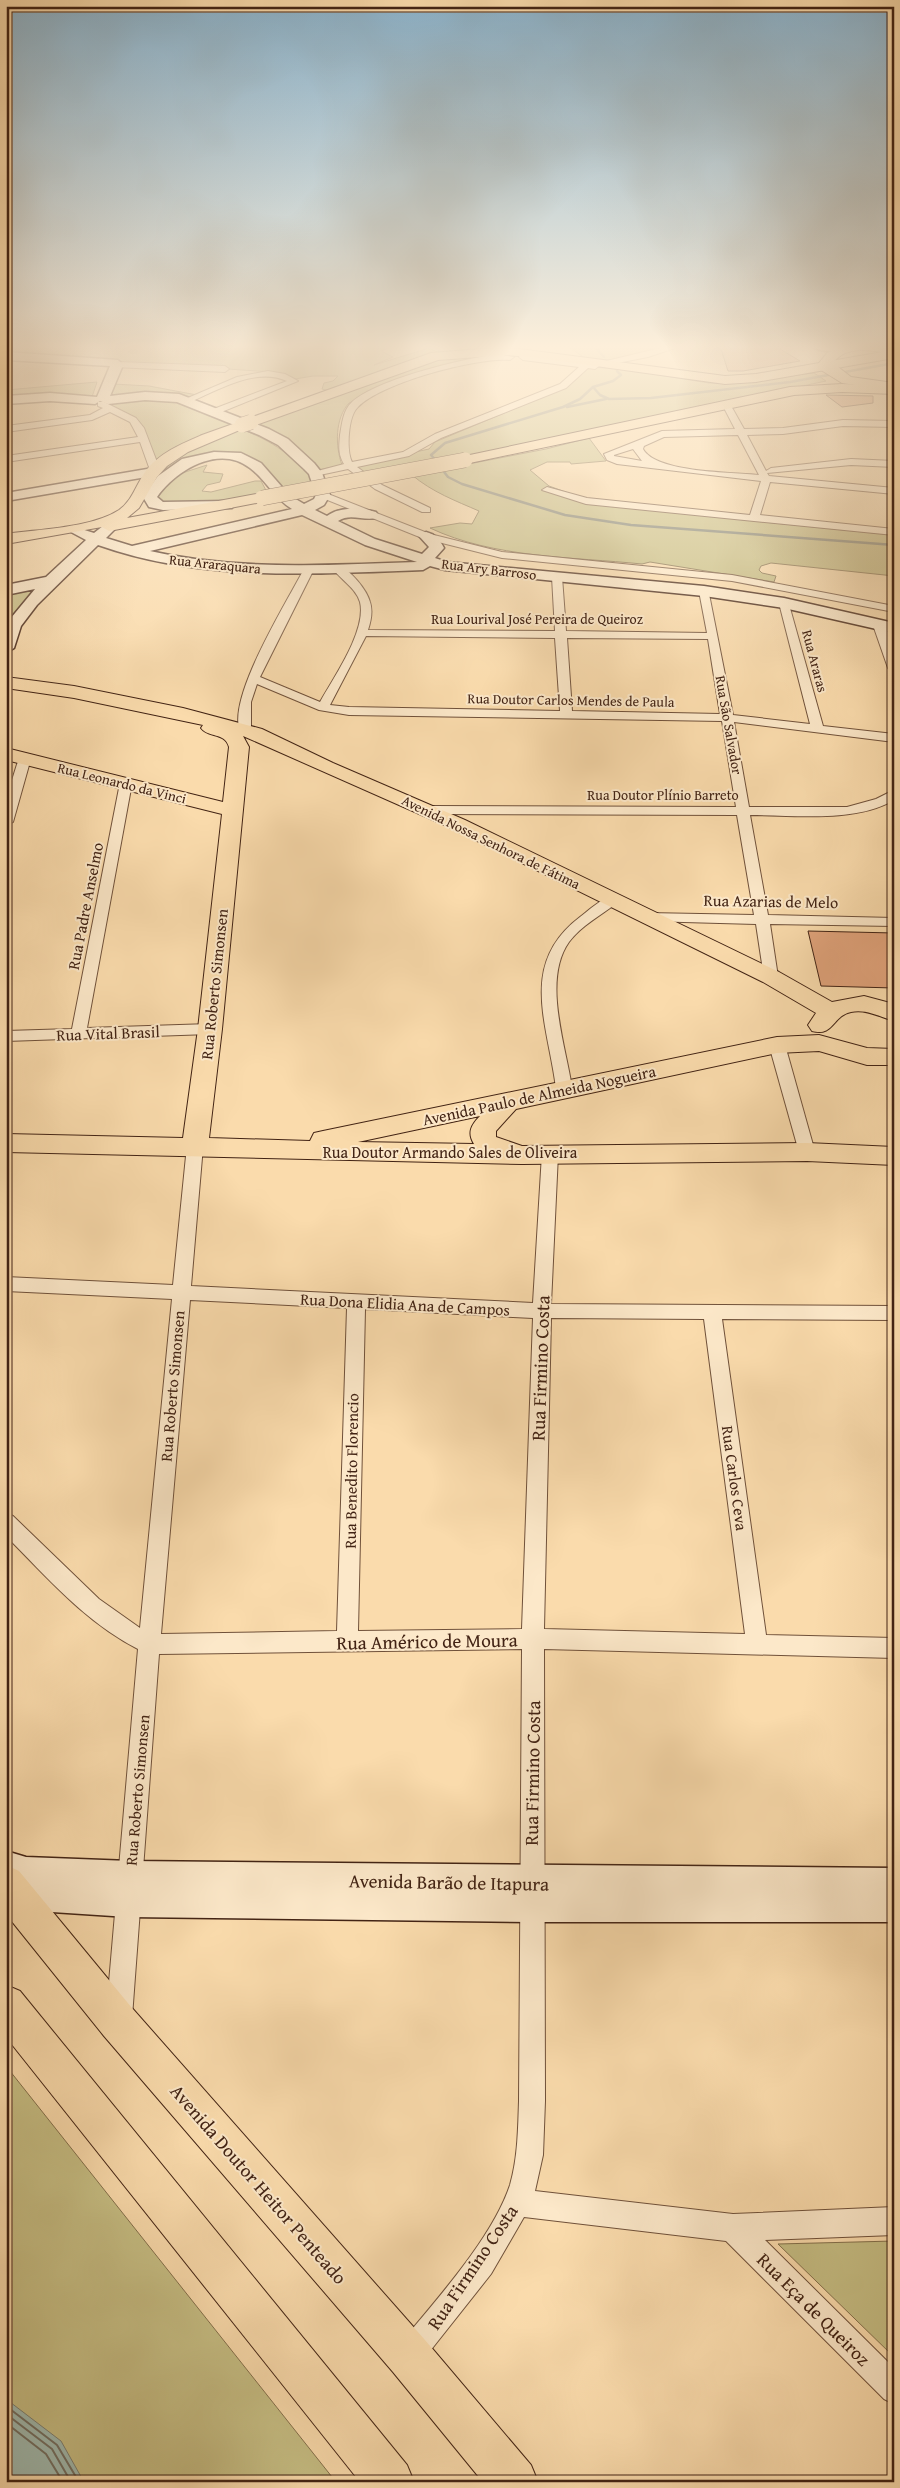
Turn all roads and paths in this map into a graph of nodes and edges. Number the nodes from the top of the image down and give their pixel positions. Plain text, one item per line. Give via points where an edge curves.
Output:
1 (149, 462) edge
2 (172, 462) edge
3 (186, 462) edge
4 (250, 462) edge
5 (304, 462) edge
6 (348, 462) edge
7 (368, 462) edge
8 (454, 462) edge
9 (627, 462) edge
10 (652, 462) edge
11 (757, 462) edge
12 (849, 462) edge
13 (852, 462) edge
14 (894, 464) edge
15 (657, 465) junction
16 (351, 466) junction
17 (315, 473) junction
18 (764, 475) junction
19 (153, 479) junction
20 (547, 490) dead end
21 (894, 491) edge
22 (323, 495) junction
23 (6, 497) edge
24 (228, 505) junction
25 (304, 510) junction
26 (426, 510) dead end
27 (371, 514) junction
28 (754, 518) junction
29 (113, 522) junction
30 (333, 525) junction
31 (78, 532) junction
32 (894, 532) edge
33 (426, 536) junction
34 (6, 539) edge
35 (96, 539) junction
36 (171, 543) junction
37 (6, 545) edge
38 (131, 551) junction
39 (397, 551) junction
40 (159, 557) junction
41 (425, 559) junction
42 (445, 566) junction
43 (386, 567) junction
44 (310, 569) junction
45 (338, 569) junction
46 (556, 577) junction
47 (51, 581) junction
48 (6, 590) edge
49 (704, 591) junction
50 (784, 603) junction
51 (874, 604) junction
52 (894, 608) edge
53 (879, 625) edge
54 (9, 627) edge
55 (361, 633) junction
56 (560, 634) junction
57 (713, 636) junction
58 (6, 648) edge
59 (894, 668) edge
60 (252, 678) junction
61 (6, 682) edge
62 (245, 702) junction
63 (137, 706) junction
64 (323, 707) junction
65 (566, 715) junction
66 (729, 718) junction
67 (221, 723) junction
68 (818, 727) junction
69 (245, 730) junction
70 (894, 738) edge
71 (239, 752) junction
72 (12, 756) edge
73 (311, 760) junction
74 (126, 783) junction
75 (894, 794) edge
76 (430, 810) junction
77 (743, 810) junction
78 (233, 811) junction
79 (6, 822) edge
80 (612, 900) junction
81 (647, 917) junction
82 (763, 919) junction
83 (894, 922) edge
84 (771, 977) junction
85 (831, 1011) junction
86 (894, 1013) edge
87 (210, 1029) junction
88 (78, 1035) junction
89 (6, 1036) edge
90 (805, 1042) junction
91 (777, 1045) junction
92 (894, 1057) edge
93 (564, 1088) junction
94 (507, 1102) junction
95 (6, 1144) edge
96 (195, 1146) junction
97 (273, 1150) junction
98 (807, 1152) junction
99 (550, 1154) junction
100 (522, 1155) junction
101 (894, 1156) edge
102 (6, 1284) edge
103 (180, 1294) junction
104 (356, 1301) junction
105 (541, 1311) junction
106 (712, 1312) junction
107 (894, 1314) edge
108 (6, 1522) edge
109 (533, 1639) junction
110 (347, 1642) junction
111 (149, 1644) junction
112 (757, 1645) junction
113 (894, 1648) edge
114 (8, 1884) edge
115 (894, 1885) edge
116 (128, 1889) junction
117 (531, 1894) junction
118 (894, 1905) edge
119 (6, 2005) edge
120 (118, 2022) junction
121 (518, 2202) junction
122 (894, 2221) edge
123 (734, 2228) junction
124 (409, 2356) junction
125 (894, 2383) edge
126 (894, 2389) edge
127 (390, 2482) edge
128 (514, 2482) edge

1 - 19 street
2 - 19 main road
3 - 19 main road, Rua Ary Barroso
4 - 25 main road, Rua Ary Barroso via 284,498
5 - 17 main road
6 - 16 street
7 - 16 street
8 - 24 main road, bridge
9 - 15 street
10 - 15 street
11 - 18 street
12 - 18 street
13 - 14 street
15 - 18 street via 726,474
16 - 17 street
16 - 26 street via 373,484
17 - 22 main road
18 - 21 street
18 - 28 street
19 - 23 main road
19 - 24 main road via 150,497 152,502 163,506
19 - 29 main road via 128,511
20 - 28 street via 586,501
22 - 25 main road via 319,502
22 - 27 street
24 - 29 main road
25 - 30 main road, Rua Ary Barroso
25 - 36 main road
27 - 30 main road via 342,514 333,517 330,521
27 - 33 street
28 - 32 street
29 - 31 main road
29 - 34 main road
29 - 35 main road
30 - 39 main road, Rua Ary Barroso
31 - 35 main road, Rua Araraquara
31 - 37 main road
33 - 41 main road via 437,548
33 - 51 street via 502,555 732,578
35 - 38 main road, Rua Araraquara
35 - 47 main road
36 - 38 main road
36 - 40 main road
38 - 40 main road, Rua Araraquara
39 - 41 main road, Rua Ary Barroso
39 - 43 main road via 399,559
40 - 44 main road, Rua Araraquara via 231,568
41 - 42 main road, Rua Ary Barroso
42 - 43 main road, Rua Araraquara
42 - 46 main road, Rua Ary Barroso
43 - 45 main road, Rua Araraquara
44 - 45 main road, Rua Araraquara
44 - 60 street
45 - 55 street via 359,590 365,602 367,614
46 - 49 main road, Rua Ary Barroso
46 - 56 street
47 - 48 main road
47 - 54 main road
49 - 50 main road, Rua Ary Barroso
49 - 57 street, Rua São Salvador
50 - 53 main road, Rua Ary Barroso
50 - 68 street, Rua Araras
51 - 52 street
51 - 53 street
53 - 59 street
54 - 58 main road
55 - 56 street, Rua Lourival José Pereira de Queiroz
55 - 64 street
56 - 57 street, Rua Lourival José Pereira de Queiroz
56 - 65 street
57 - 66 street, Rua São Salvador
60 - 62 street
60 - 64 street, Rua Doutor Carlos Mendes de Paula
61 - 63 main road, Avenida Nossa Senhora de Fátima
62 - 67 street via 234,716
62 - 69 street
63 - 67 main road, Avenida Nossa Senhora de Fátima
63 - 71 main road, Avenida Nossa Senhora de Fátima via 228,733 239,744
64 - 65 street, Rua Doutor Carlos Mendes de Paula via 375,712
65 - 66 street, Rua Doutor Carlos Mendes de Paula
66 - 68 street, Rua Doutor Carlos Mendes de Paula
66 - 77 street, Rua São Salvador
67 - 69 main road, Avenida Nossa Senhora de Fátima
68 - 70 street, Rua Doutor Carlos Mendes de Paula
69 - 71 main road, Rua Roberto Simonsen
69 - 73 main road, Avenida Nossa Senhora de Fátima
71 - 73 main road via 249,746 260,745
71 - 78 main road, Rua Roberto Simonsen
72 - 74 main road, Rua Leonardo da Vinci
72 - 79 street
73 - 76 main road, Avenida Nossa Senhora de Fátima
74 - 78 main road, Rua Leonardo da Vinci
74 - 88 street, Rua Padre Anselmo
75 - 77 street, Rua Doutor Plínio Barreto via 882,802 847,811
76 - 77 street, Rua Doutor Plínio Barreto
76 - 80 main road, Avenida Nossa Senhora de Fátima
77 - 82 street, Rua São Salvador
78 - 87 main road, Rua Roberto Simonsen
80 - 81 main road, Avenida Nossa Senhora de Fátima
80 - 93 street via 564,939 555,954 548,988
81 - 82 street, Rua Azarias de Melo
81 - 84 main road, Avenida Nossa Senhora de Fátima
82 - 83 street, Rua Azarias de Melo
82 - 84 street, Rua São Salvador
84 - 85 main road, Avenida Nossa Senhora de Fátima
85 - 86 main road via 856,1004 878,1006
85 - 90 main road
87 - 88 street, Rua Vital Brasil
87 - 96 main road, Rua Roberto Simonsen
88 - 89 street, Rua Vital Brasil
90 - 91 main road, Avenida Paulo de Almeida Nogueira
90 - 92 main road, Avenida Paulo de Almeida Nogueira via 826,1044 867,1058
91 - 93 main road, Avenida Paulo de Almeida Nogueira
91 - 98 street
93 - 94 main road, Avenida Paulo de Almeida Nogueira
94 - 97 main road, Avenida Paulo de Almeida Nogueira
94 - 100 main road via 483,1129 483,1138 488,1146
95 - 96 main road, Rua Doutor Armando Sales de Oliveira
96 - 97 main road, Rua Doutor Armando Sales de Oliveira
96 - 103 street, Rua Roberto Simonsen
97 - 100 main road, Rua Doutor Armando Sales de Oliveira
98 - 99 main road, Rua Doutor Armando Sales de Oliveira
98 - 101 main road, Rua Doutor Armando Sales de Oliveira
99 - 100 main road, Rua Doutor Armando Sales de Oliveira
99 - 105 street, Rua Firmino Costa
102 - 103 street, Rua Dona Elidia Ana de Campos
103 - 104 street, Rua Dona Elidia Ana de Campos
103 - 111 street, Rua Roberto Simonsen
104 - 105 street, Rua Dona Elidia Ana de Campos
104 - 110 street, Rua Benedito Florencio
105 - 106 street, Rua Dona Elidia Ana de Campos
105 - 109 street, Rua Firmino Costa
106 - 107 street, Rua Dona Elidia Ana de Campos
106 - 112 street, Rua Carlos Ceva
108 - 111 street, Rua Américo de Moura via 93,1607 128,1635
109 - 110 street, Rua Américo de Moura
109 - 112 street, Rua Américo de Moura
109 - 117 street, Rua Firmino Costa
110 - 111 street, Rua Américo de Moura
111 - 116 street, Rua Roberto Simonsen
112 - 113 street, Rua Américo de Moura
114 - 116 main road, Avenida Barão de Itapura
114 - 120 main road, Avenida Doutor Heitor Penteado
115 - 117 main road, Avenida Barão de Itapura
116 - 117 main road, Avenida Barão de Itapura
116 - 120 street, Rua Roberto Simonsen
117 - 118 main road, Avenida Barão de Itapura
117 - 121 street, Rua Firmino Costa via 531,2119 529,2163
119 - 127 main road
120 - 124 main road, Avenida Doutor Heitor Penteado
121 - 123 street
121 - 124 street, Rua Firmino Costa via 471,2275
122 - 123 street
123 - 126 street, Rua Eça de Queiroz
124 - 128 main road, Avenida Doutor Heitor Penteado
125 - 126 street

